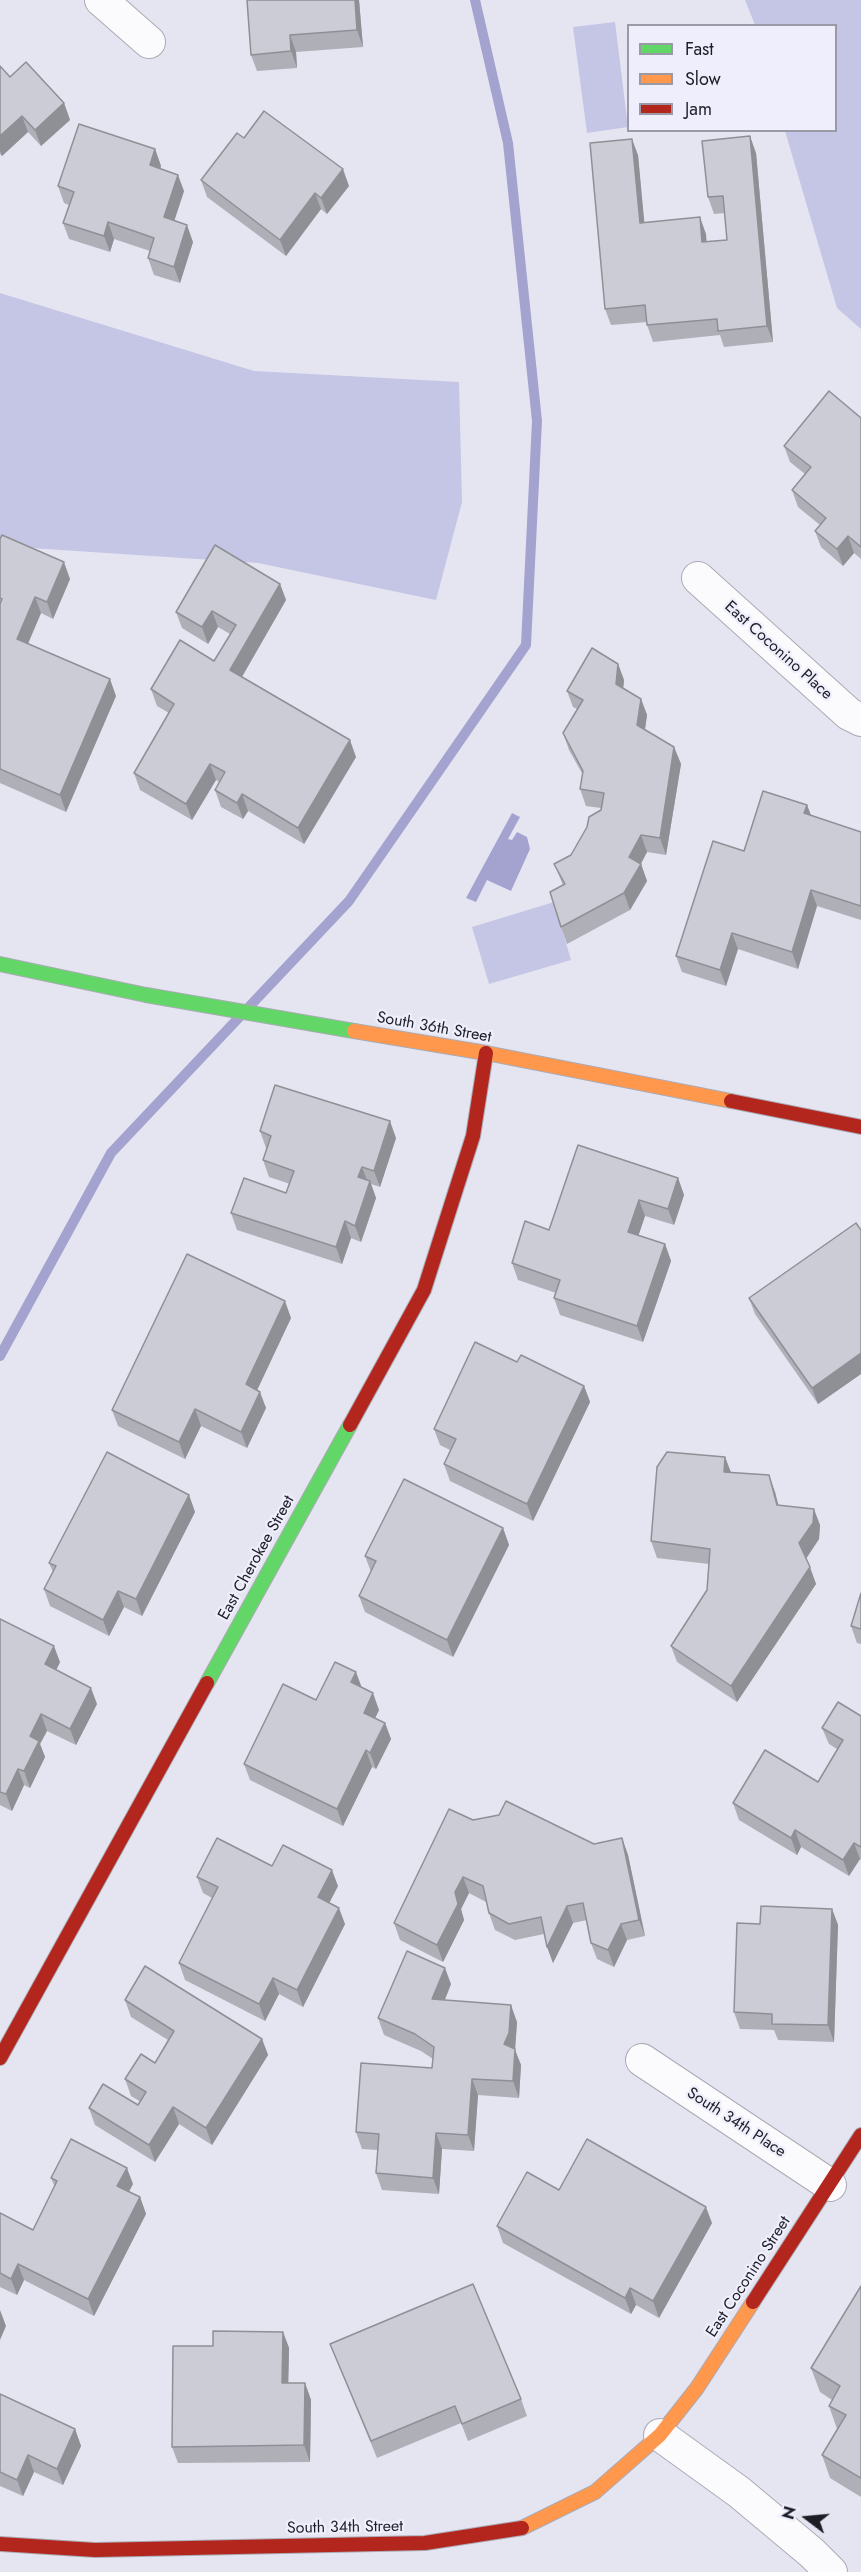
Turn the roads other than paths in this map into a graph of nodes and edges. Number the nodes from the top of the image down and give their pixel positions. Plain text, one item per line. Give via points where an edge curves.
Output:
1 (101, 0) edge
2 (149, 42) dead end
3 (698, 578) dead end
4 (861, 720) edge
5 (0, 964) edge
6 (486, 1053) junction
7 (861, 1127) edge
8 (0, 2058) edge
9 (642, 2060) dead end
10 (861, 2135) edge
11 (830, 2185) junction
12 (660, 2434) junction
13 (0, 2544) edge
14 (831, 2572) edge

1 - 2 street
3 - 4 street, East Coconino Place via 849,714
5 - 6 street, South 36th Street via 146,995
6 - 7 street, South 36th Street
6 - 8 street, East Cherokee Street via 473,1136 424,1290
9 - 11 street, South 34th Place
10 - 11 street, East Coconino Street
11 - 12 street, East Coconino Street via 697,2388
12 - 13 street, South 34th Street via 595,2492 520,2529 425,2543 95,2550
12 - 14 street via 739,2492

